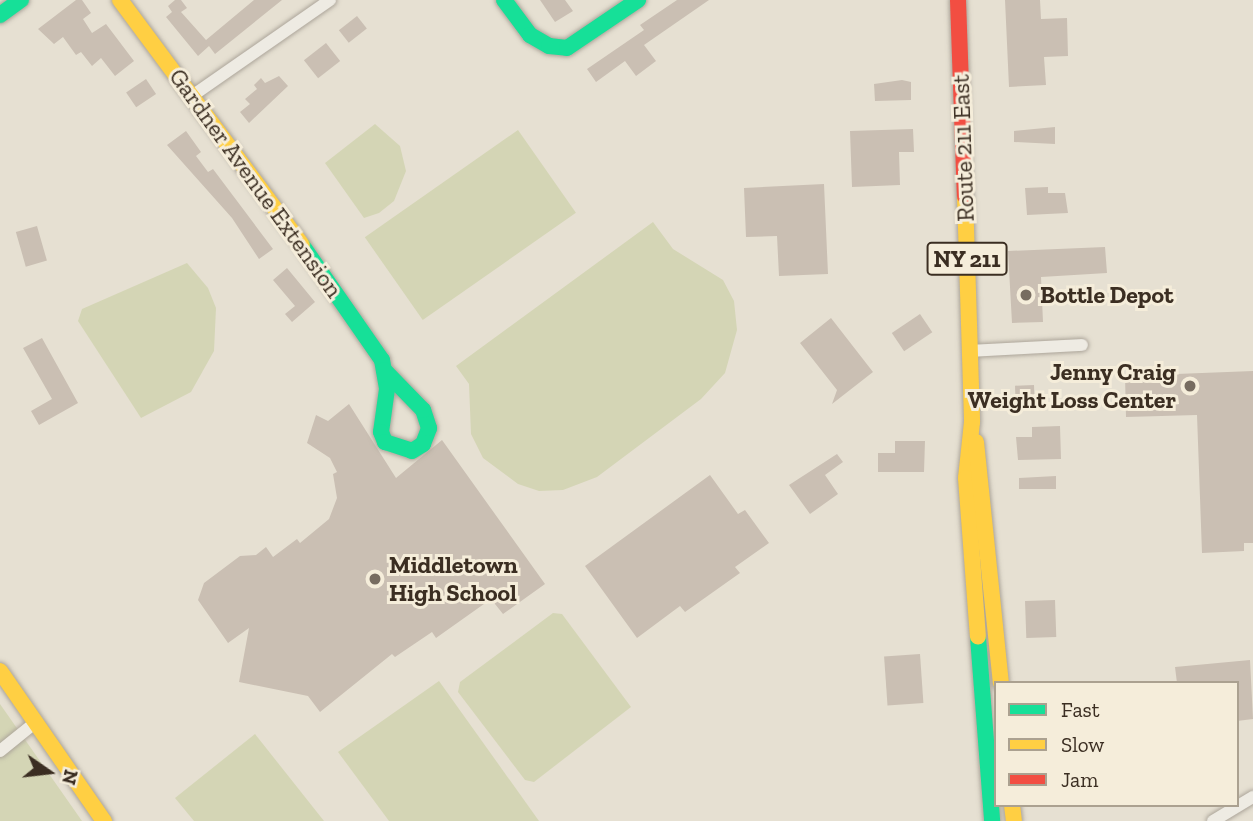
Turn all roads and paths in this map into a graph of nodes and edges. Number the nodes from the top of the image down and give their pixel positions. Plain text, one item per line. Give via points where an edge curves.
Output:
1 (21, 0) edge
2 (120, 0) edge
3 (330, 0) edge
4 (504, 0) edge
5 (638, 0) edge
6 (958, 0) edge
7 (0, 15) edge
8 (192, 96) junction
9 (1082, 345) dead end
10 (970, 351) junction
11 (384, 370) junction
12 (972, 422) junction
13 (0, 671) edge
14 (1001, 681) edge
15 (36, 722) junction
16 (0, 751) edge
17 (1236, 807) edge
18 (104, 821) edge
19 (992, 821) edge
20 (1213, 821) edge

1 - 7 main road
2 - 8 main road, Gardner Avenue Extension
3 - 8 street
4 - 5 main road via 530,35 549,46 567,48
6 - 10 main road, Route 211 East / NY 211
8 - 11 main road, Gardner Avenue Extension via 335,289 383,360
9 - 10 street
10 - 12 main road, Route 211 East / NY 211
11 - 11 main road, Gardner Avenue Extension via 387,389 381,432 386,442 412,451 423,444 429,428 423,410
12 - 14 main road, Route 211 East / NY 211 via 983,477
12 - 19 main road, Route 211 East / NY 211 via 966,478
13 - 15 main road
15 - 16 street
15 - 18 main road
17 - 20 street

